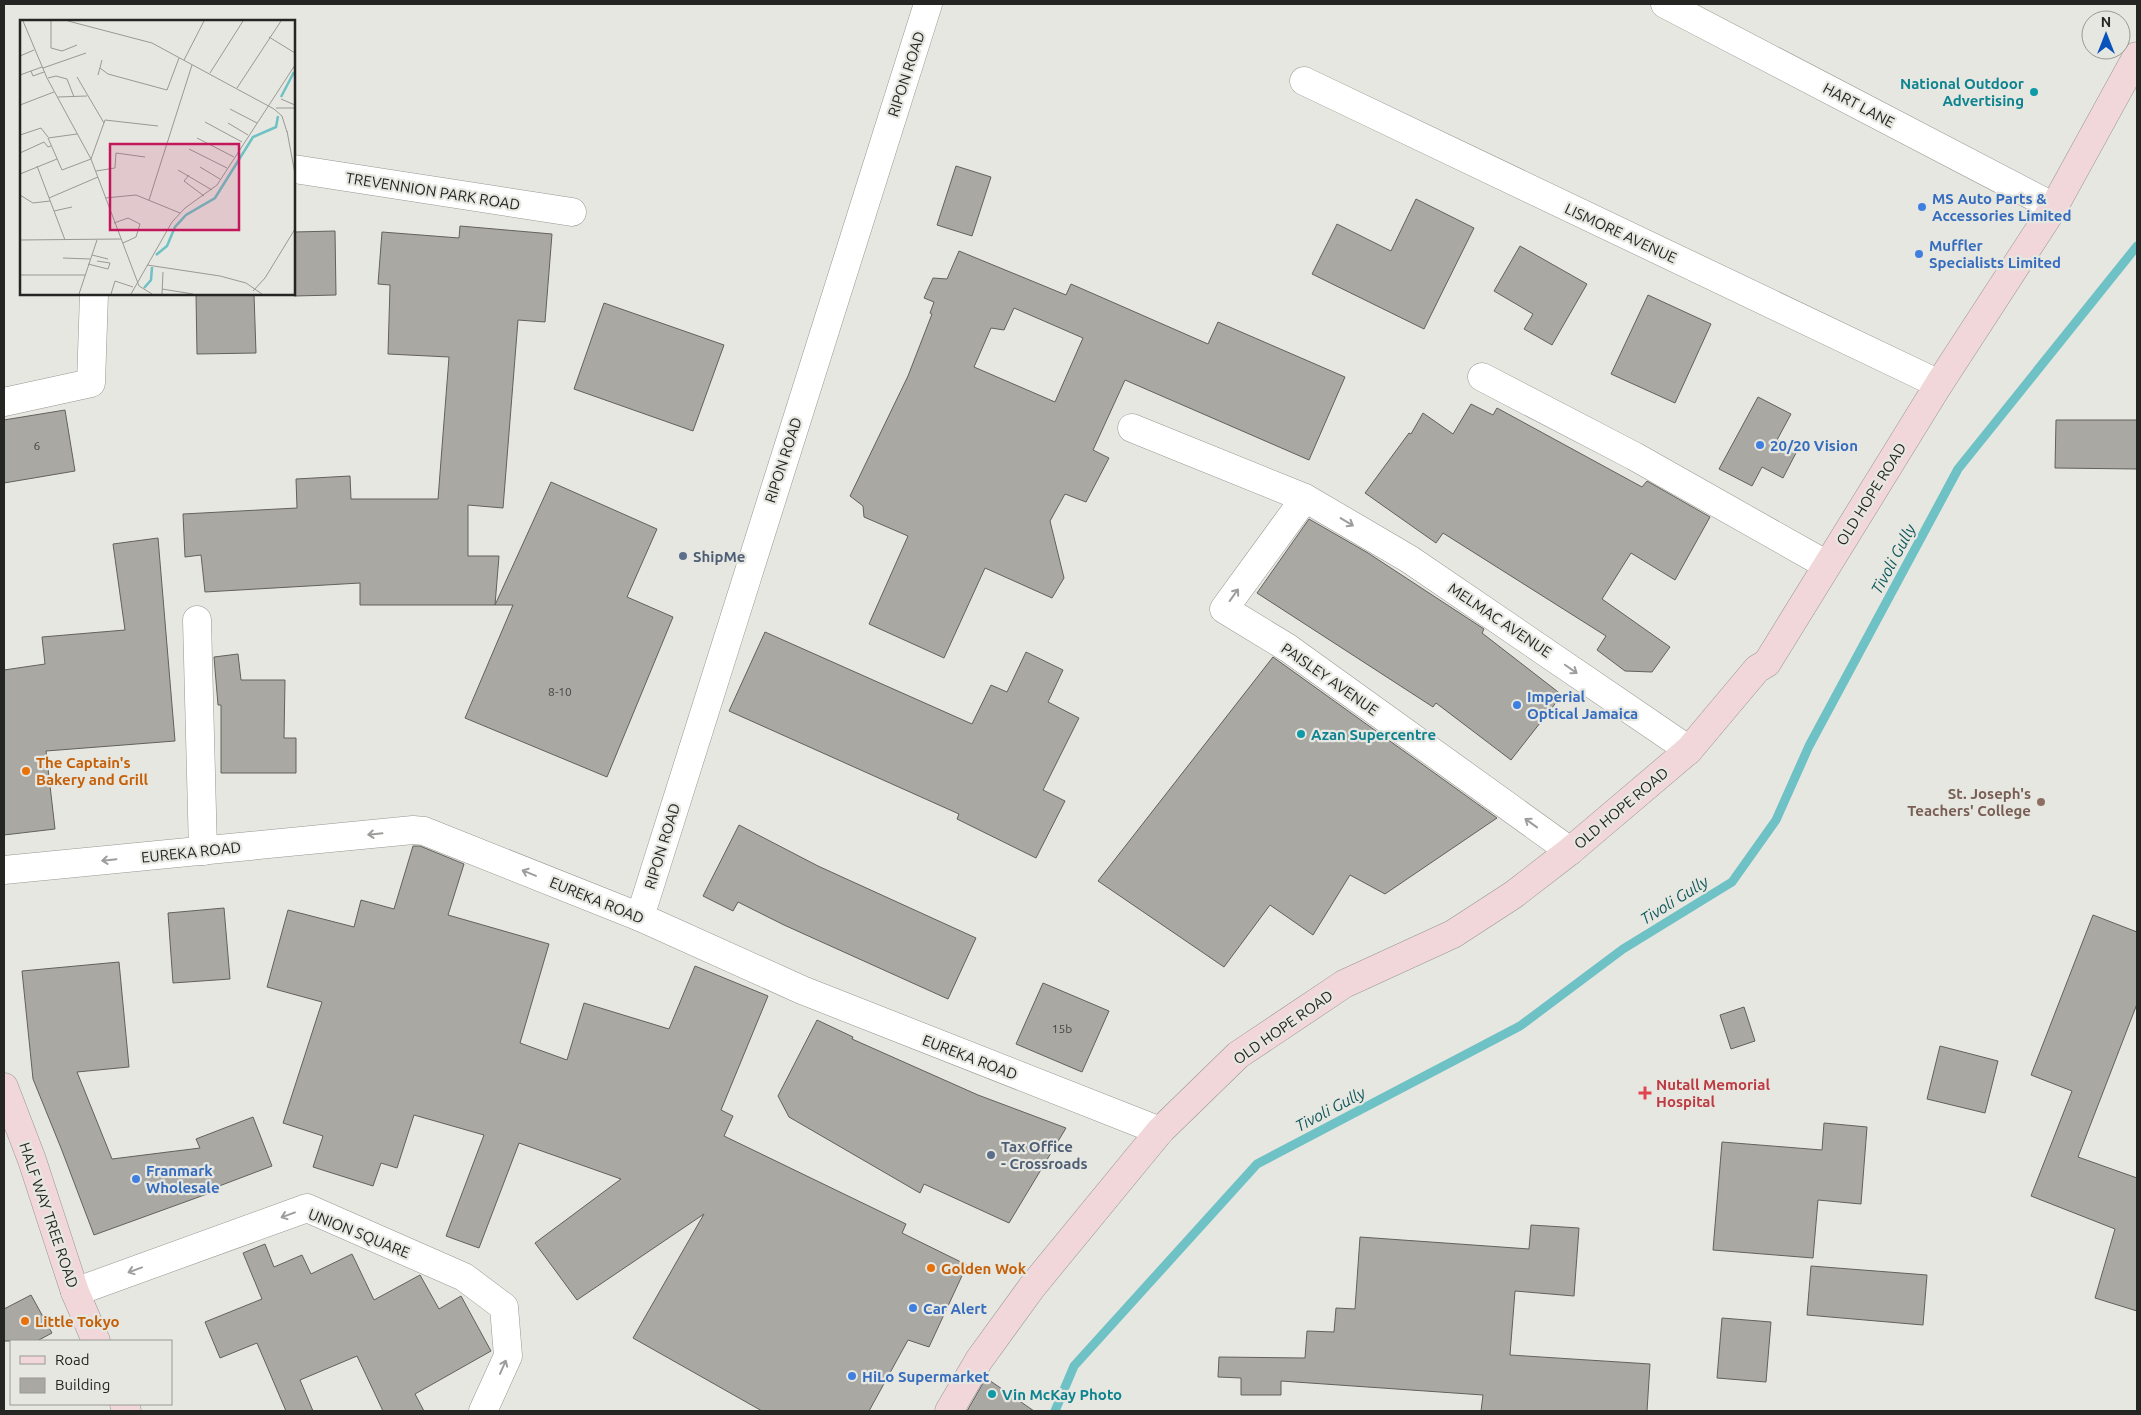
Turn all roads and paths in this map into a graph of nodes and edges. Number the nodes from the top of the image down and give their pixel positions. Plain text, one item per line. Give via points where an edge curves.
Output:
1 (928, 4) edge
2 (1665, 4) edge
3 (2137, 56) edge
4 (1304, 81) dead end
5 (295, 169) edge
6 (2054, 207) junction
7 (572, 212) dead end
8 (94, 295) edge
9 (1482, 377) dead end
10 (1939, 384) junction
11 (4, 402) edge
12 (1132, 428) dead end
13 (1306, 498) junction
14 (1827, 565) junction
15 (197, 620) dead end
16 (1689, 750) junction
17 (203, 851) junction
18 (1570, 851) junction
19 (4, 870) edge
20 (640, 917) junction
21 (4, 1088) edge
22 (1160, 1131) junction
23 (75, 1292) junction
24 (96, 1340) edge
25 (484, 1411) edge
26 (949, 1411) edge

1 - 20 street, RIPON ROAD
2 - 6 street, HART LANE
3 - 6 main road, OLD HOPE ROAD
4 - 10 street, LISMORE AVENUE
5 - 7 street, TREVENNION PARK ROAD
6 - 10 main road, OLD HOPE ROAD
8 - 11 street via 92,383
9 - 14 street via 1634,456
10 - 14 main road, OLD HOPE ROAD
12 - 13 street, MELMAC AVENUE
13 -> 16 street, MELMAC AVENUE via 1409,559
18 -> 13 street, PAISLEY AVENUE via 1288,648 1224,609
14 - 16 main road, OLD HOPE ROAD via 1767,664 1757,668
15 - 17 street
16 - 18 main road, OLD HOPE ROAD
17 -> 19 street, EUREKA ROAD
20 -> 17 street, EUREKA ROAD via 424,831
18 - 22 main road, OLD HOPE ROAD via 1513,895 1453,934 1344,984 1238,1055
20 - 22 street, EUREKA ROAD via 802,990
21 - 23 main road, HALF WAY TREE ROAD via 32,1160
22 - 26 main road, OLD HOPE ROAD via 1032,1287 979,1360
23 - 24 main road, HALF WAY TREE ROAD
25 -> 23 street, UNION SQUARE via 508,1356 504,1307 464,1278 307,1208

